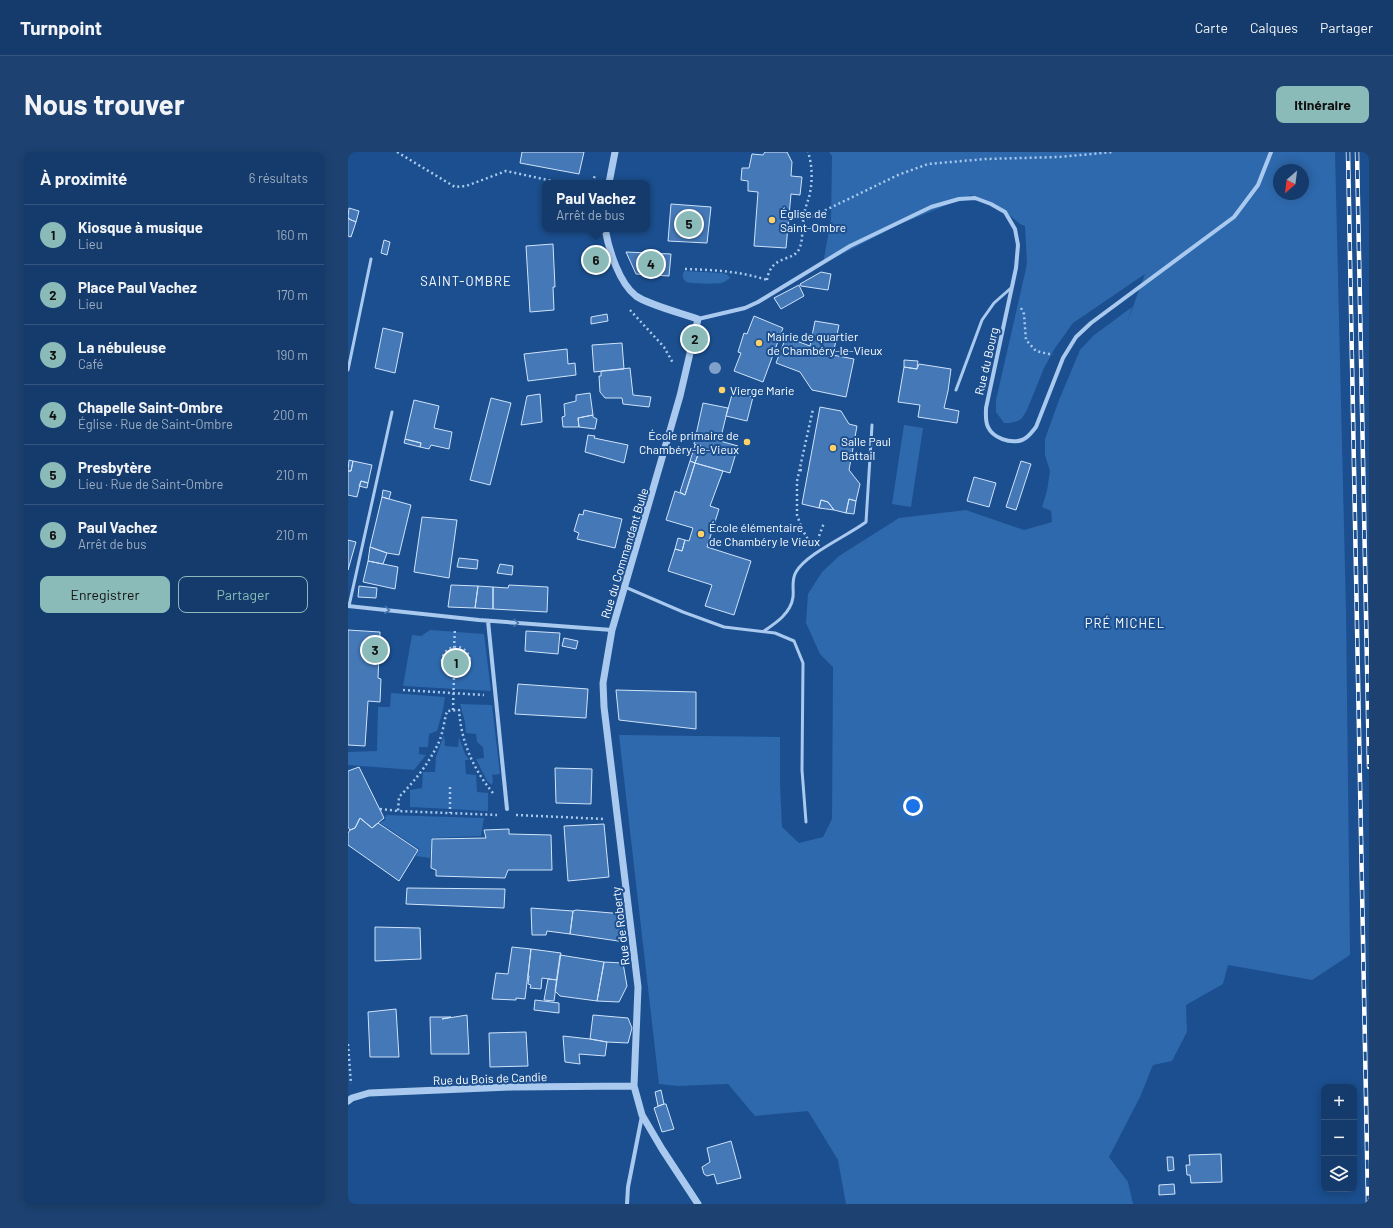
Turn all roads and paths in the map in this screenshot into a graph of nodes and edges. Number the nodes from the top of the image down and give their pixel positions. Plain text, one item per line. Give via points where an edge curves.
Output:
1 (397, 152) edge
2 (615, 152) edge
3 (808, 152) edge
4 (1113, 152) edge
5 (1271, 152) edge
6 (548, 180) edge
7 (610, 180) edge
8 (803, 221) junction
9 (606, 232) edge
10 (371, 259) dead end
11 (685, 269) dead end
12 (767, 280) junction
13 (1012, 287) junction
14 (779, 290) junction
15 (1011, 292) junction
16 (630, 310) dead end
17 (698, 319) junction
18 (1063, 358) junction
19 (674, 366) dead end
20 (348, 370) edge
21 (956, 390) dead end
22 (813, 409) dead end
23 (392, 412) dead end
24 (872, 424) dead end
25 (800, 470) junction
26 (805, 471) dead end
27 (824, 523) dead end
28 (808, 540) junction
29 (816, 553) junction
30 (625, 587) junction
31 (348, 606) edge
32 (455, 618) junction
33 (488, 621) junction
34 (612, 630) junction
35 (764, 631) junction
36 (454, 648) junction
37 (454, 675) junction
38 (403, 690) dead end
39 (454, 694) junction
40 (496, 695) junction
41 (453, 710) junction
42 (450, 787) dead end
43 (380, 809) dead end
44 (507, 810) junction
45 (398, 811) junction
46 (450, 813) junction
47 (512, 815) junction
48 (618, 819) junction
49 (806, 822) dead end
50 (348, 1044) edge
51 (634, 1086) junction
52 (350, 1100) edge
53 (642, 1115) junction
54 (627, 1204) edge
55 (698, 1204) edge

1 - 6 path via 455,187 466,186 506,171
2 - 7 street
3 - 8 path via 811,161 810,187
4 - 8 path via 928,164 898,175
5 - 18 street, Rue du Bourg via 1258,185 1234,217 1091,323 1076,336
8 - 12 path via 800,248 794,255 778,261 768,271
9 - 17 street via 620,276 627,288 637,296
10 - 20 lane
11 - 12 path via 722,270
12 - 14 path
13 - 14 street, Rue du Bourg via 1018,245 1015,230 1005,212 976,198 959,199 931,207 883,229 850,246
13 - 15 street, Rue du Bourg
13 - 21 lane via 994,303 982,320
14 - 17 street, Rue du Bourg via 745,308
15 - 18 path via 1024,314 1026,340 1036,351
15 - 18 street, Rue du Bourg via 986,408 988,428 995,435 1011,441 1022,440 1030,434 1036,427
16 - 19 path via 664,347
17 - 30 street, Rue du Commandant Bulle via 680,396
22 - 25 path
23 - 31 lane
24 - 29 lane via 866,522
25 - 26 path
25 - 28 path via 797,515
27 - 28 path via 816,540
28 - 29 path
29 - 35 lane via 796,572 792,584 793,597 788,609 778,621
30 - 34 street, Rue du Commandant Bulle
30 - 35 lane via 724,627
31 -> 32 street, Rue du Commandant Bulle
32 - 33 street, Rue du Commandant Bulle
32 - 36 path
33 -> 34 street, Rue du Commandant Bulle
33 - 40 street
34 - 48 street, Rue de Roberty via 603,683
35 - 49 lane via 794,641 803,663 802,770
36 - 37 path via 446,651 442,663 446,671
36 - 37 path via 463,650 470,661 463,673
37 - 39 path
38 - 39 path
39 - 40 path
39 - 41 path
40 - 44 street
41 - 44 path via 460,710 460,726 465,745 476,769
41 - 45 path via 447,711 438,743 424,766 399,797
42 - 46 path
43 - 45 path
44 - 47 path
45 - 46 path
46 - 47 path
47 - 48 path
48 - 51 street, Rue de Roberty via 638,987
50 - 52 path
51 - 52 street, Rue du Bois de Candie via 512,1087 369,1093
51 - 53 street, Rue de Roberty
53 - 54 street
53 - 55 street, Rue de Roberty

